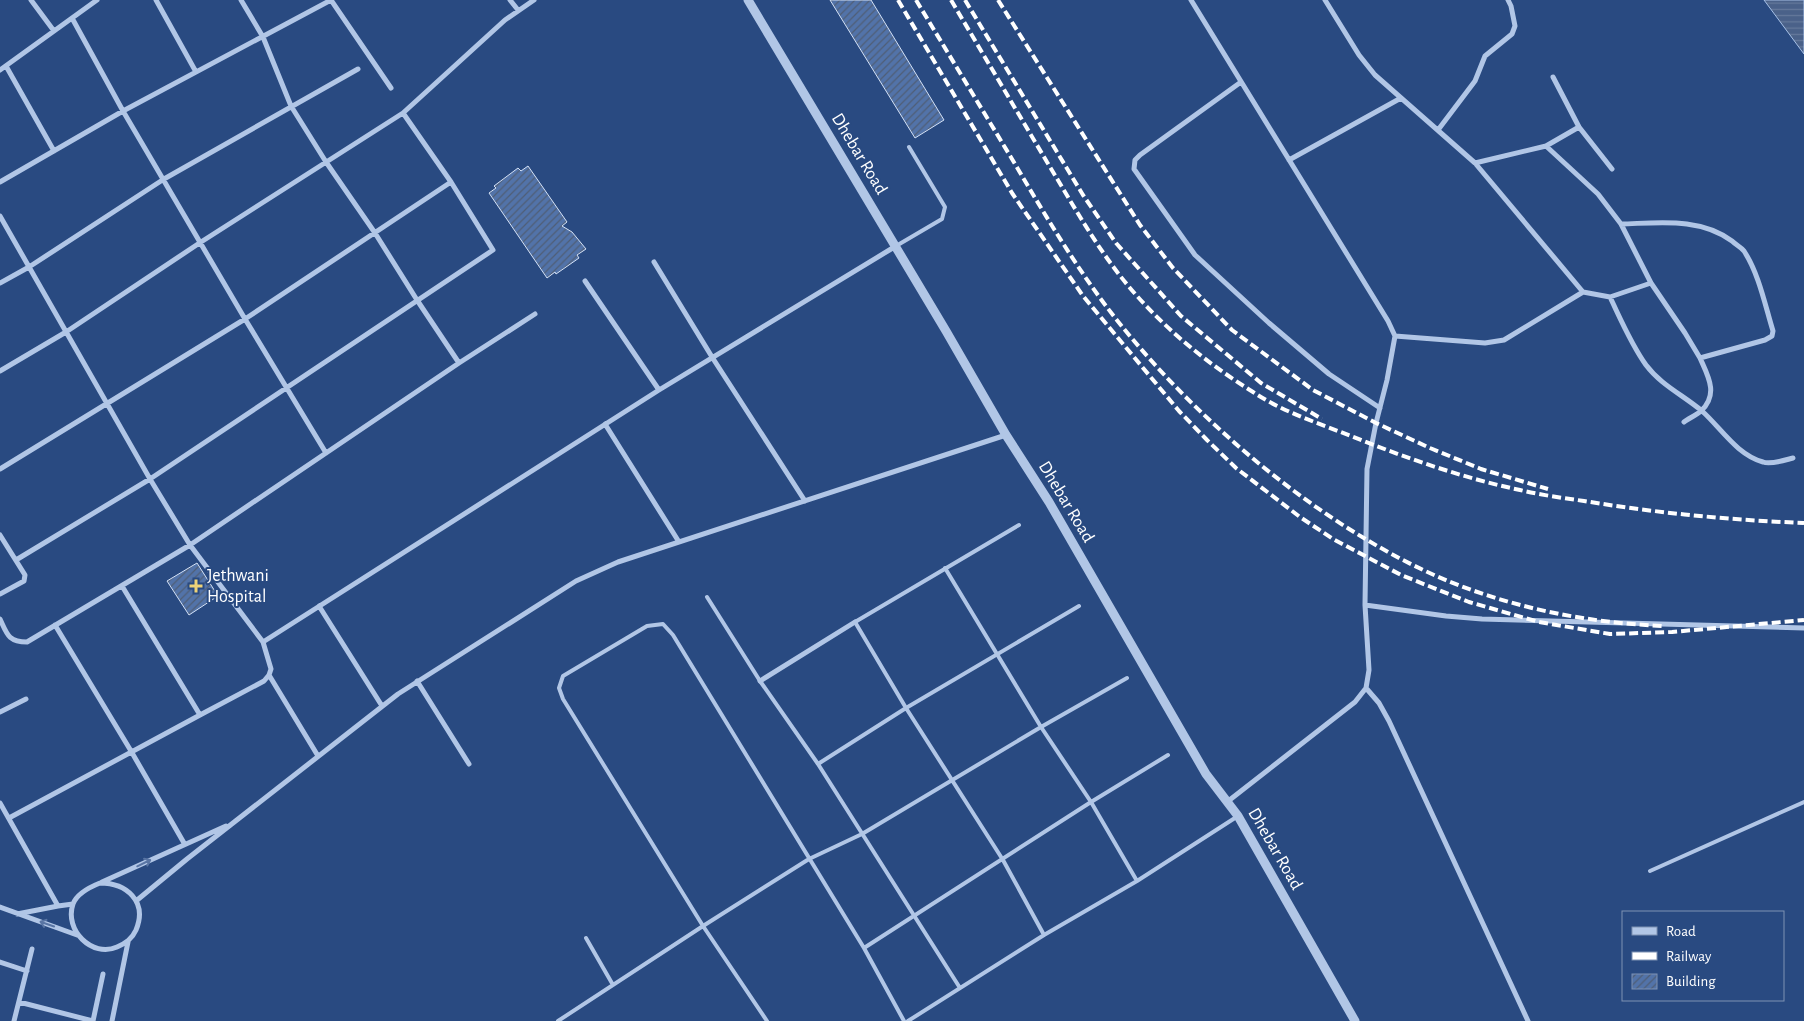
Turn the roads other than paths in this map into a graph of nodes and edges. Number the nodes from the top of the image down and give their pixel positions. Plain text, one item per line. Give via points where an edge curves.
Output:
1 (31, 0) edge
2 (97, 0) edge
3 (156, 0) edge
4 (241, 0) edge
5 (331, 0) edge
6 (510, 0) edge
7 (534, 0) edge
8 (748, 0) edge
9 (1191, 0) edge
10 (1325, 0) edge
11 (1508, 0) edge
12 (518, 10) junction
13 (72, 18) junction
14 (54, 32) junction
15 (263, 37) junction
16 (6, 66) junction
17 (358, 69) dead end
18 (0, 70) edge
19 (196, 72) junction
20 (1553, 77) dead end
21 (1241, 82) junction
22 (391, 88) dead end
23 (1401, 98) junction
24 (291, 106) junction
25 (123, 111) junction
26 (403, 112) junction
27 (1578, 127) junction
28 (1438, 130) junction
29 (1546, 146) junction
30 (909, 147) dead end
31 (54, 151) junction
32 (1289, 160) junction
33 (326, 162) junction
34 (1475, 163) junction
35 (1612, 169) dead end
36 (164, 179) junction
37 (0, 182) edge
38 (451, 182) junction
39 (0, 216) edge
40 (1621, 224) junction
41 (375, 233) junction
42 (201, 242) junction
43 (896, 246) junction
44 (654, 262) dead end
45 (29, 267) junction
46 (585, 281) dead end
47 (0, 283) edge
48 (1651, 283) junction
49 (1582, 292) junction
50 (1610, 297) junction
51 (417, 300) junction
52 (536, 314) dead end
53 (244, 319) junction
54 (66, 332) junction
55 (1395, 336) junction
56 (712, 357) junction
57 (1700, 358) junction
58 (459, 363) junction
59 (0, 371) edge
60 (285, 388) junction
61 (659, 390) junction
62 (107, 404) junction
63 (1380, 408) junction
64 (1702, 411) junction
65 (1684, 422) dead end
66 (605, 424) junction
67 (1006, 435) junction
68 (326, 453) junction
69 (1793, 458) dead end
70 (0, 469) edge
71 (150, 479) junction
72 (805, 501) junction
73 (1019, 526) dead end
74 (0, 535) edge
75 (679, 542) junction
76 (190, 544) junction
77 (16, 560) junction
78 (945, 568) junction
79 (122, 586) junction
80 (0, 594) edge
81 (707, 596) dead end
82 (1365, 605) junction
83 (319, 606) junction
84 (1079, 606) dead end
85 (0, 619) edge
86 (855, 622) junction
87 (54, 624) junction
88 (1804, 628) edge
89 (262, 642) junction
90 (997, 653) junction
91 (269, 675) junction
92 (1127, 678) dead end
93 (760, 680) junction
94 (417, 681) junction
95 (1366, 688) junction
96 (26, 699) dead end
97 (382, 706) junction
98 (906, 708) junction
99 (0, 712) edge
100 (200, 715) junction
101 (1041, 726) junction
102 (131, 751) junction
103 (1168, 755) dead end
104 (318, 756) junction
105 (469, 764) dead end
106 (818, 764) junction
107 (952, 779) junction
108 (1091, 802) junction
109 (1227, 802) junction
110 (1804, 802) edge
111 (0, 803) edge
112 (1238, 816) junction
113 (9, 818) junction
114 (234, 822) junction
115 (862, 834) junction
116 (184, 844) junction
117 (809, 859) junction
118 (1003, 860) junction
119 (1650, 871) dead end
120 (1137, 881) junction
121 (100, 883) junction
122 (136, 902) junction
123 (73, 904) junction
124 (58, 906) junction
125 (0, 907) edge
126 (16, 914) junction
127 (914, 916) junction
128 (703, 926) junction
129 (77, 934) junction
130 (1044, 935) junction
131 (586, 938) dead end
132 (128, 942) junction
133 (32, 948) dead end
134 (864, 948) junction
135 (0, 962) edge
136 (27, 971) junction
137 (103, 974) dead end
138 (613, 985) junction
139 (960, 988) junction
140 (19, 1002) junction
141 (14, 1021) edge
142 (93, 1021) edge
143 (112, 1021) edge
144 (558, 1021) edge
145 (767, 1021) edge
146 (906, 1021) edge
147 (1355, 1021) edge
148 (1528, 1021) edge

1 - 14 street
2 - 13 street
3 - 19 street
4 - 15 street
5 - 15 street
5 - 22 street
6 - 12 street
7 - 12 street
8 - 43 street, Dhebar Road
9 - 21 street
10 - 23 street via 1370,68
11 - 28 street via 1515,26 1512,34 1485,56 1474,81
12 - 26 street
13 - 14 street
13 - 25 street
14 - 16 street
15 - 19 street
15 - 24 street
16 - 18 street
16 - 31 street
17 - 24 street
19 - 25 street
20 - 27 street
21 - 32 street
21 - 63 street via 1140,155 1135,160 1134,169 1195,255 1329,374
23 - 28 street
23 - 32 street
24 - 33 street
24 - 36 street
25 - 31 street
25 - 36 street
26 - 33 street
26 - 38 street
27 - 29 street
27 - 35 street
28 - 34 street
29 - 34 street
29 - 40 street via 1598,194
30 - 43 lane via 945,207 942,219
31 - 37 street
32 - 55 street
33 - 41 street
33 - 42 street
34 - 49 street
36 - 42 street
36 - 45 street
38 - 41 street
38 - 51 street via 493,250
39 - 45 street
40 - 48 street
40 - 57 street via 1684,223 1703,227 1726,237 1742,249 1750,262 1772,336
41 - 51 street
41 - 53 street
42 - 53 street
42 - 54 street
43 - 56 street
43 - 67 street, Dhebar Road
44 - 56 street
45 - 47 street
45 - 54 street
46 - 61 street
48 - 50 street
48 - 57 street
49 - 50 street
49 - 55 street via 1504,340 1485,343
50 - 64 street via 1646,365 1660,380
51 - 58 street
51 - 60 street
52 - 58 street
53 - 60 street
53 - 62 street
54 - 59 street
54 - 62 street
55 - 63 street
56 - 61 street
56 - 72 street
57 - 64 street via 1711,386 1711,394
58 - 68 street
60 - 68 street
60 - 71 street
61 - 66 street
62 - 70 street
62 - 71 street
63 - 82 street via 1367,469
64 - 65 street
64 - 69 street via 1753,458 1764,463
66 - 75 street
66 - 83 street
67 - 72 street
67 - 109 street, Dhebar Road via 1049,502 1206,774
68 - 76 street
71 - 76 street
71 - 77 street
72 - 75 street
73 - 78 lane
74 - 77 street
75 - 94 street via 618,562 576,581
76 - 79 street
76 - 89 street
77 - 80 street via 25,575 24,581
78 - 86 lane
78 - 90 lane
79 - 87 street
79 - 100 street
81 - 93 lane
82 - 88 street via 1482,618
82 - 95 street via 1369,670
83 - 89 street
83 - 97 street
84 - 90 lane
85 - 87 street via 9,638 17,642 27,642
86 - 93 street
86 - 98 lane
87 - 102 street
89 - 91 street via 272,669
90 - 98 lane
90 - 101 lane
91 - 100 street via 264,681
91 - 104 street
92 - 101 lane
93 - 106 lane
94 - 97 street
94 - 105 street
95 - 109 street via 1355,702
95 - 148 street via 1389,721
96 - 99 street
97 - 104 street
98 - 106 lane
98 - 107 lane
100 - 102 street
101 - 107 lane
101 - 108 lane
102 - 113 street
102 - 116 street
103 - 108 lane
104 - 114 street
106 - 115 lane
107 - 115 lane
107 - 118 lane
108 - 118 lane
108 - 120 lane
109 - 112 street, Dhebar Road
110 - 119 lane
111 - 113 street
112 - 120 lane
112 - 147 street, Dhebar Road
113 - 124 street
114 - 116 street
114 - 122 street
115 - 117 lane
115 - 127 lane
121 -> 116 street
117 - 128 lane
117 - 128 lane via 663,624 647,626 563,676 559,688 563,699
117 - 134 lane
118 - 127 lane
118 - 130 lane
120 - 130 lane
121 - 122 street via 113,883 125,888
121 - 123 street via 87,888
122 - 132 street via 139,923
123 - 124 street
123 - 129 street via 72,923
124 - 126 street
125 - 126 street
129 -> 126 street
127 - 134 lane
127 - 139 lane
128 - 138 lane
128 - 145 lane
129 - 132 street via 86,944 99,949 112,949
130 - 139 lane
131 - 138 lane
132 - 143 street
133 - 136 street
134 - 146 lane
135 - 136 street
136 - 140 street
137 - 142 street
138 - 144 lane
139 - 146 lane
140 - 141 street
140 - 142 street

